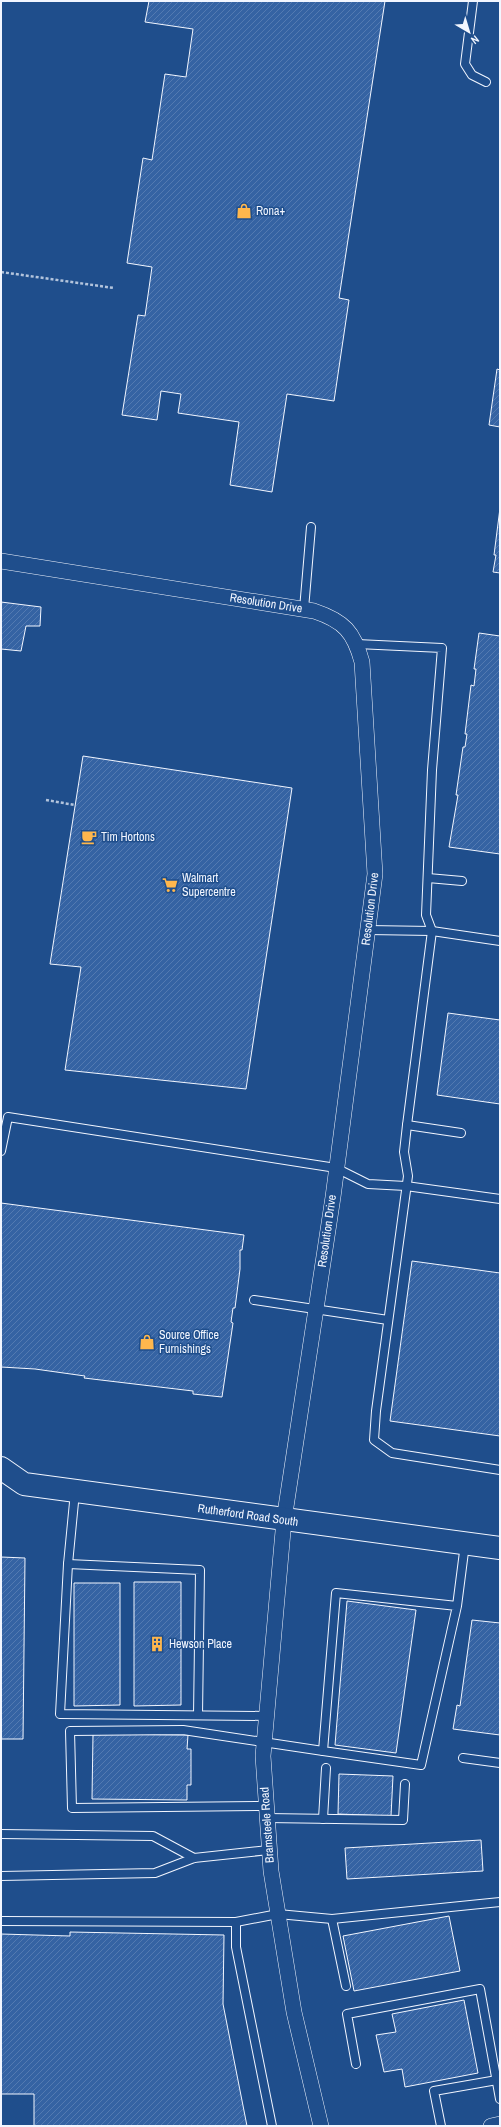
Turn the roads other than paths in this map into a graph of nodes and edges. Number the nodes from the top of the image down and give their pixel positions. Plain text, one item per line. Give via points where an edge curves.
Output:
1 (473, 1) edge
2 (486, 82) dead end
3 (311, 527) dead end
4 (1, 561) edge
5 (304, 609) junction
6 (357, 644) junction
7 (428, 878) junction
8 (462, 881) dead end
9 (368, 930) junction
10 (432, 931) junction
11 (500, 941) edge
12 (407, 1125) junction
13 (461, 1133) dead end
14 (1, 1151) edge
15 (336, 1168) junction
16 (406, 1186) junction
17 (500, 1199) edge
18 (254, 1300) dead end
19 (316, 1309) junction
20 (388, 1320) junction
21 (1, 1468) edge
22 (500, 1470) edge
23 (24, 1484) junction
24 (1, 1488) edge
25 (75, 1491) junction
26 (284, 1520) junction
27 (465, 1543) junction
28 (500, 1548) edge
29 (68, 1564) junction
30 (457, 1606) junction
31 (198, 1715) junction
32 (267, 1716) junction
33 (264, 1743) junction
34 (323, 1751) junction
35 (463, 1758) dead end
36 (500, 1763) edge
37 (326, 1768) dead end
38 (405, 1784) dead end
39 (266, 1812) junction
40 (323, 1819) junction
41 (1, 1834) edge
42 (269, 1850) junction
43 (194, 1858) junction
44 (1, 1876) edge
45 (500, 1902) edge
46 (278, 1914) junction
47 (332, 1919) junction
48 (1, 1921) edge
49 (236, 1922) junction
50 (346, 1986) dead end
51 (356, 2064) dead end
52 (497, 2080) junction
53 (500, 2099) edge
54 (500, 2124) edge
55 (272, 2126) edge
56 (321, 2126) edge
57 (441, 2126) edge
58 (491, 2126) edge

1 - 2 lane via 465,64 472,75
3 - 5 lane
4 - 5 street, Resolution Drive
5 - 6 street, Resolution Drive via 332,617 347,628
6 - 7 lane via 442,648 432,770
6 - 9 street, Resolution Drive via 362,662 376,874
7 - 8 lane
7 - 10 lane via 426,915
9 - 10 lane
9 - 15 street, Resolution Drive
10 - 11 lane
10 - 12 lane
12 - 13 lane
12 - 16 lane via 404,1152 408,1176
14 - 15 lane via 8,1117
15 - 16 lane via 368,1184
15 - 19 street, Resolution Drive
16 - 17 lane
16 - 20 lane
18 - 19 lane
19 - 20 lane
19 - 26 street, Resolution Drive
20 - 22 lane via 374,1440 392,1453
21 - 23 street, Rutherford Road South
23 - 24 street
23 - 25 street, Rutherford Road South
25 - 26 street, Rutherford Road South
25 - 29 lane
26 - 27 street, Rutherford Road South
26 - 32 street, Bramsteele Road
27 - 28 street, Rutherford Road South
27 - 30 lane
29 - 31 lane via 200,1570
29 - 31 lane via 60,1714
30 - 34 lane via 421,1765
30 - 34 lane via 336,1593
31 - 32 lane
32 - 33 street, Bramsteele Road
33 - 34 lane
33 - 39 street, Bramsteele Road
33 - 39 lane via 176,1730 70,1731 72,1808
35 - 36 lane
37 - 40 lane
38 - 40 lane via 403,1820
39 - 40 lane
39 - 42 street, Bramsteele Road
41 - 43 lane via 153,1836
42 - 43 lane
42 - 46 street, Bramsteele Road via 270,1872
43 - 44 lane via 154,1873
45 - 47 lane
46 - 47 lane
46 - 49 lane
46 - 56 street, Bramsteele Road via 294,2012
47 - 50 lane
48 - 49 lane
49 - 55 lane via 236,1947
51 - 52 lane via 347,2014 480,1989
52 - 53 lane
52 - 57 lane via 434,2091
54 - 58 street

